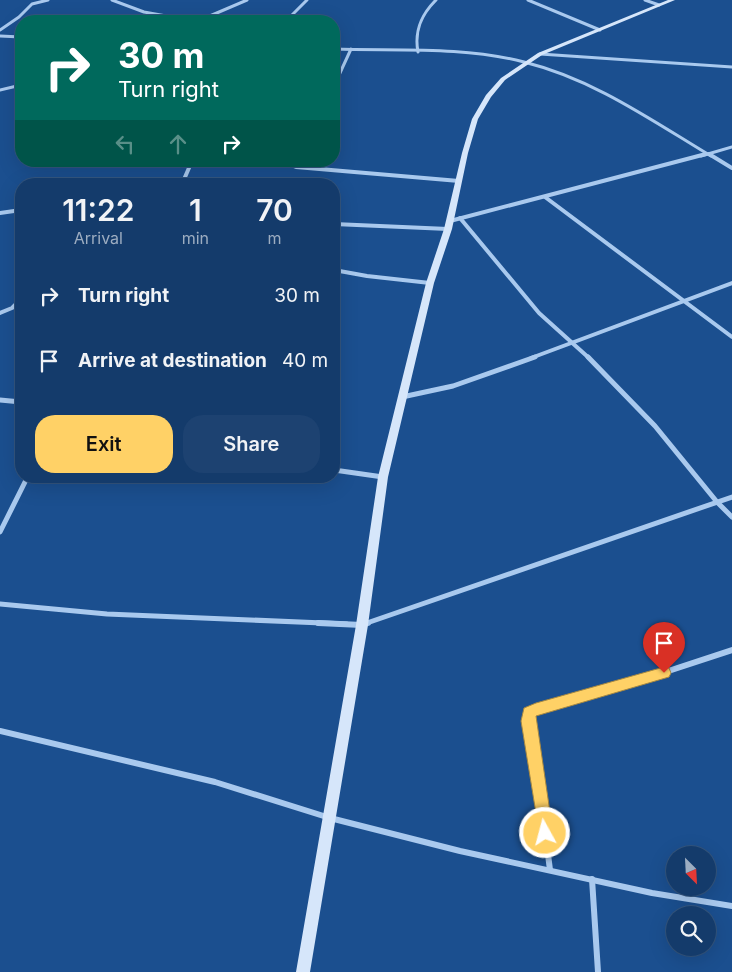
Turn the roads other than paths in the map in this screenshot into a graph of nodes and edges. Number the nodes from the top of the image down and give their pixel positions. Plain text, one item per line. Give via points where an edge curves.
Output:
1 (48, 0) edge
2 (112, 0) edge
3 (247, 0) edge
4 (307, 0) edge
5 (436, 0) edge
6 (528, 0) edge
7 (645, 0) edge
8 (672, 0) edge
9 (659, 5) junction
10 (20, 15) edge
11 (161, 15) edge
12 (212, 15) edge
13 (292, 15) edge
14 (15, 20) edge
15 (0, 30) edge
16 (600, 30) junction
17 (0, 36) edge
18 (15, 36) edge
19 (340, 49) edge
20 (351, 50) junction
21 (418, 52) junction
22 (540, 54) junction
23 (527, 63) junction
24 (732, 67) edge
25 (340, 73) edge
26 (15, 86) edge
27 (0, 90) edge
28 (732, 146) edge
29 (709, 153) junction
30 (296, 167) edge
31 (732, 168) edge
32 (459, 181) junction
33 (545, 197) junction
34 (15, 211) edge
35 (0, 213) edge
36 (460, 218) junction
37 (340, 224) edge
38 (448, 225) junction
39 (340, 271) edge
40 (430, 283) junction
41 (732, 283) edge
42 (684, 300) junction
43 (15, 305) edge
44 (0, 313) edge
45 (732, 337) edge
46 (574, 342) junction
47 (401, 398) junction
48 (0, 400) edge
49 (15, 401) edge
50 (340, 471) edge
51 (383, 477) junction
52 (24, 483) edge
53 (732, 497) edge
54 (717, 502) junction
55 (732, 517) edge
56 (0, 532) edge
57 (0, 604) edge
58 (362, 625) junction
59 (732, 650) edge
60 (0, 732) edge
61 (330, 818) junction
62 (550, 870) junction
63 (592, 879) junction
64 (732, 906) edge
65 (302, 972) edge
66 (598, 972) edge

1 - 10 street via 32,4
2 - 11 street
3 - 12 street
4 - 13 street
5 - 21 street via 421,17 415,40
6 - 16 street
7 - 9 street
8 - 9 street
9 - 16 street
14 - 15 street
16 - 22 street
17 - 18 street
19 - 20 street
20 - 21 street
20 - 25 street
21 - 23 street via 496,56
22 - 23 street
22 - 24 street
23 - 29 street via 555,71 608,94
23 - 32 street via 503,79 488,96 475,119
26 - 27 street
28 - 29 street
29 - 31 street
29 - 33 street
30 - 32 street
32 - 38 street
33 - 36 street
33 - 42 street
34 - 35 street
36 - 38 street
36 - 46 street via 539,313
37 - 38 street
38 - 40 street
39 - 40 street
40 - 47 street
41 - 42 street
42 - 45 street
42 - 46 street
43 - 44 street
46 - 47 street via 453,386
46 - 54 street via 655,426
47 - 51 street
48 - 49 street
50 - 51 street
51 - 58 street
52 - 56 street
53 - 54 street
54 - 55 street
54 - 58 street
57 - 58 street via 107,614
58 - 61 street
59 - 62 street via 529,713
60 - 61 street via 215,782
61 - 62 street
61 - 65 street
62 - 63 street
63 - 64 street
63 - 66 street

